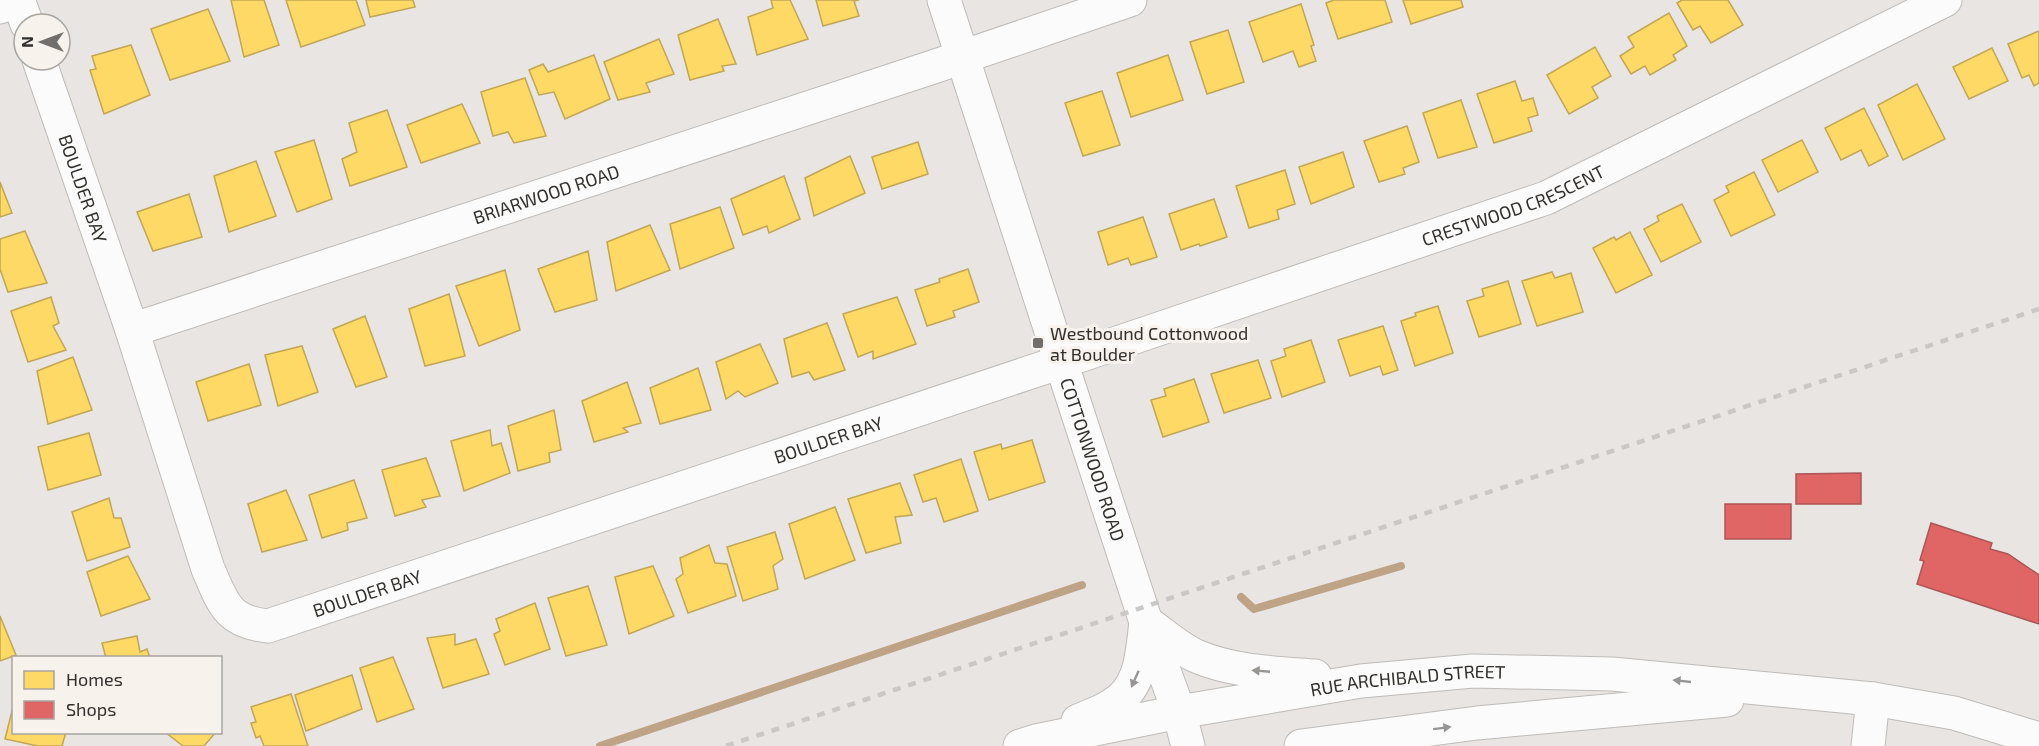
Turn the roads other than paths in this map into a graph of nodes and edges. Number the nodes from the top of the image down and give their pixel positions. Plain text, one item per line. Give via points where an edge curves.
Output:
1 (17, 0) edge
2 (944, 0) edge
3 (1130, 0) edge
4 (1945, 0) edge
5 (0, 7) edge
6 (962, 56) junction
7 (43, 72) edge
8 (132, 330) junction
9 (1060, 362) junction
10 (1146, 622) junction
11 (1361, 681) junction
12 (1803, 693) junction
13 (1873, 699) junction
14 (1179, 712) junction
15 (2039, 739) edge
16 (1028, 743) edge
17 (1188, 746) edge
18 (1301, 746) edge
19 (1868, 746) edge

1 - 5 street
2 - 6 street, COTTONWOOD ROAD
3 - 6 street, BRIARWOOD ROAD
4 - 9 street, CRESTWOOD CRESCENT via 1546,198
6 - 8 street, BRIARWOOD ROAD
6 - 9 street, COTTONWOOD ROAD
7 - 8 street, BOULDER BAY
8 - 9 street, BOULDER BAY via 208,569 224,605 250,624 268,626
9 - 10 street, COTTONWOOD ROAD
11 -> 10 street via 1218,664 1194,655
10 - 14 street, COTTONWOOD ROAD
10 -> 16 street via 1139,670 1128,692 1113,705
12 -> 11 street, RUE ARCHIBALD STREET via 1612,674 1473,671
11 - 14 street, RUE ARCHIBALD STREET
12 - 13 street, RUE ARCHIBALD STREET
18 -> 12 street, RUE ARCHIBALD STREET via 1477,723
13 - 15 street, RUE ARCHIBALD STREET via 1954,712
13 - 19 street
14 - 16 street, RUE ARCHIBALD STREET
14 - 17 street, COTTONWOOD ROAD

